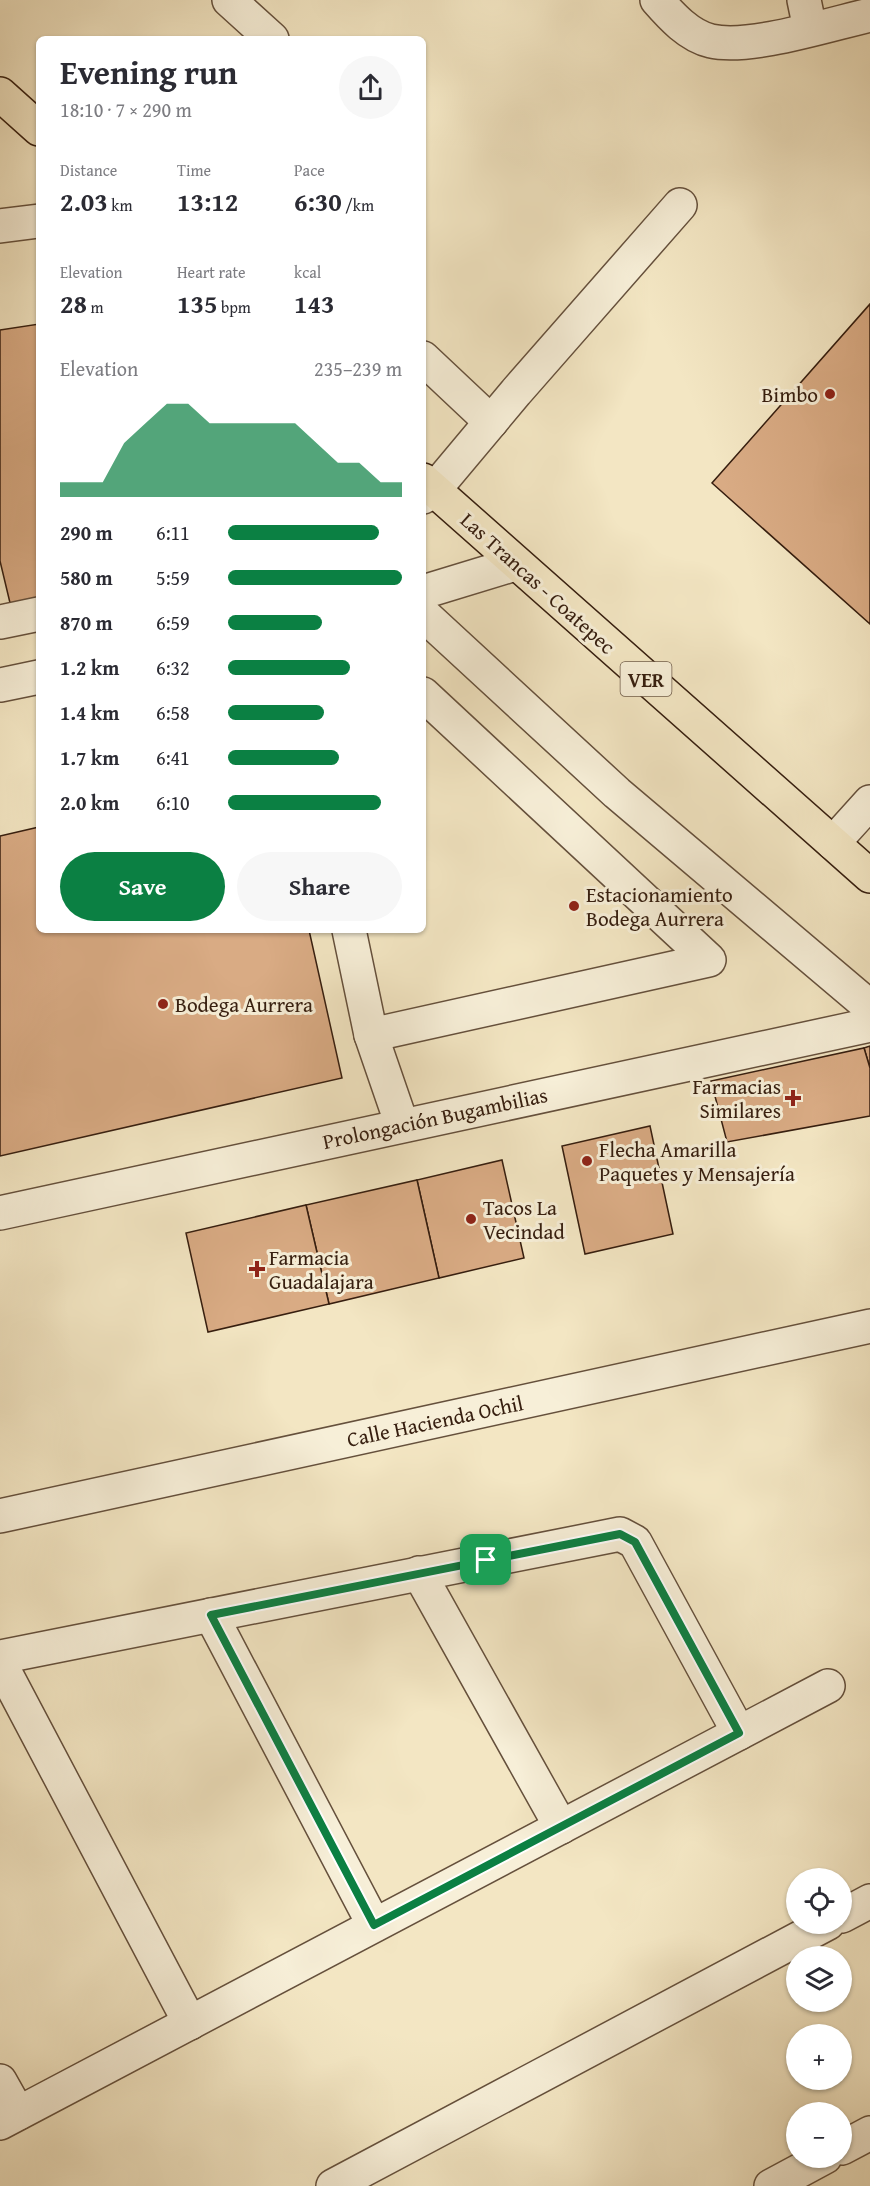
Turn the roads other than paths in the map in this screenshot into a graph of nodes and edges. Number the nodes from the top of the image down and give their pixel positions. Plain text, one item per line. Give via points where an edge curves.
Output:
1 (229, 0) edge
2 (657, 0) edge
3 (807, 15) edge
4 (870, 15) edge
5 (269, 36) edge
6 (0, 94) edge
7 (36, 126) edge
8 (680, 205) dead end
9 (36, 221) edge
10 (0, 226) edge
11 (426, 361) edge
12 (491, 422) junction
13 (427, 489) edge
14 (515, 564) junction
15 (426, 591) edge
16 (36, 615) edge
17 (426, 617) edge
18 (0, 622) edge
19 (36, 678) edge
20 (0, 685) edge
21 (426, 697) edge
22 (870, 802) edge
23 (833, 843) junction
24 (870, 876) edge
25 (350, 933) edge
26 (870, 1007) edge
27 (870, 1025) edge
28 (371, 1035) junction
29 (402, 1125) junction
30 (0, 1213) edge
31 (870, 1326) edge
32 (0, 1516) edge
33 (419, 1573) junction
34 (211, 1615) junction
35 (0, 1657) edge
36 (0, 1663) edge
37 (828, 1686) dead end
38 (739, 1733) junction
39 (561, 1827) junction
40 (870, 1901) edge
41 (852, 1911) edge
42 (374, 1925) junction
43 (807, 1934) edge
44 (190, 2023) junction
45 (0, 2081) edge
46 (9, 2118) edge
47 (870, 2133) edge
48 (852, 2143) edge
49 (805, 2168) edge
50 (333, 2186) edge
51 (771, 2186) edge

1 - 5 street
2 - 3 street via 677,23 710,41 744,42
3 - 4 street
6 - 7 main road
8 - 12 street
9 - 10 street
11 - 12 street
12 - 13 street
13 - 14 main road, Las Trancas - Coatepec / VER
14 - 15 street
14 - 23 main road, Las Trancas - Coatepec / VER
16 - 18 street
17 - 26 street via 618,793
19 - 20 street
21 - 28 street via 709,960
22 - 23 street
23 - 24 main road, Las Trancas - Coatepec / VER
25 - 28 street
27 - 29 street, Prolongación Bugambilias
28 - 29 street
29 - 30 street, Prolongación Bugambilias
31 - 32 street, Calle Hacienda Ochil
33 - 34 street
33 - 38 street via 620,1534 628,1538 635,1542
33 - 39 street
34 - 35 street
34 - 42 street
36 - 44 street
37 - 38 street
38 - 39 street
39 - 42 street
40 - 41 street
42 - 44 street
43 - 50 street
44 - 46 street
45 - 46 street
47 - 48 street
49 - 51 street

